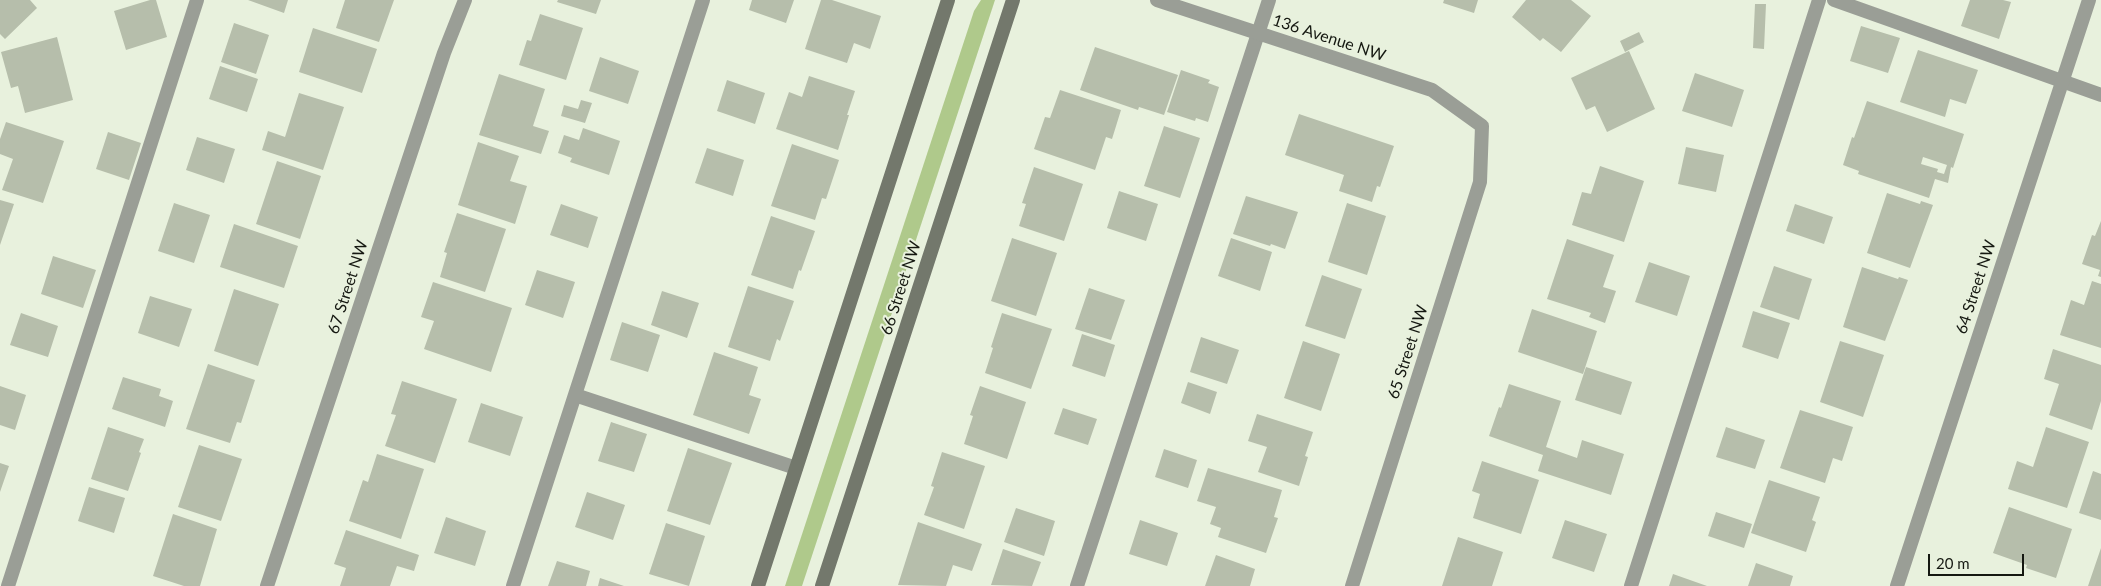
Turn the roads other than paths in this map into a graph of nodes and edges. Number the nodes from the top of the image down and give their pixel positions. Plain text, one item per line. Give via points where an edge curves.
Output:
1 (197, 0) edge
2 (465, 0) edge
3 (703, 0) edge
4 (948, 0) edge
5 (1014, 0) edge
6 (1157, 0) edge
7 (1269, 0) edge
8 (1819, 0) edge
9 (1834, 0) edge
10 (2089, 0) edge
11 (1258, 34) junction
12 (2062, 81) junction
13 (2101, 95) edge
14 (1482, 126) joint
15 (575, 395) junction
16 (796, 468) junction
17 (8, 586) edge
18 (267, 586) edge
19 (513, 586) edge
20 (758, 586) edge
21 (822, 586) edge
22 (1077, 586) edge
23 (1352, 586) edge
24 (1631, 586) edge
25 (1897, 586) edge

1 - 17 street
2 - 18 street, 67 Street NW via 444,53
3 - 15 street
4 - 16 main road
5 - 21 main road, 66 Street NW
6 - 11 street, 136 Avenue NW
7 - 11 street
8 - 24 street
9 - 12 street
10 - 12 street, 64 Street NW
11 - 14 street, 136 Avenue NW via 1432,90
11 - 22 street
12 - 13 street
12 - 25 street, 64 Street NW
14 - 23 street, 65 Street NW via 1480,182
15 - 16 street
15 - 19 street
16 - 20 main road

